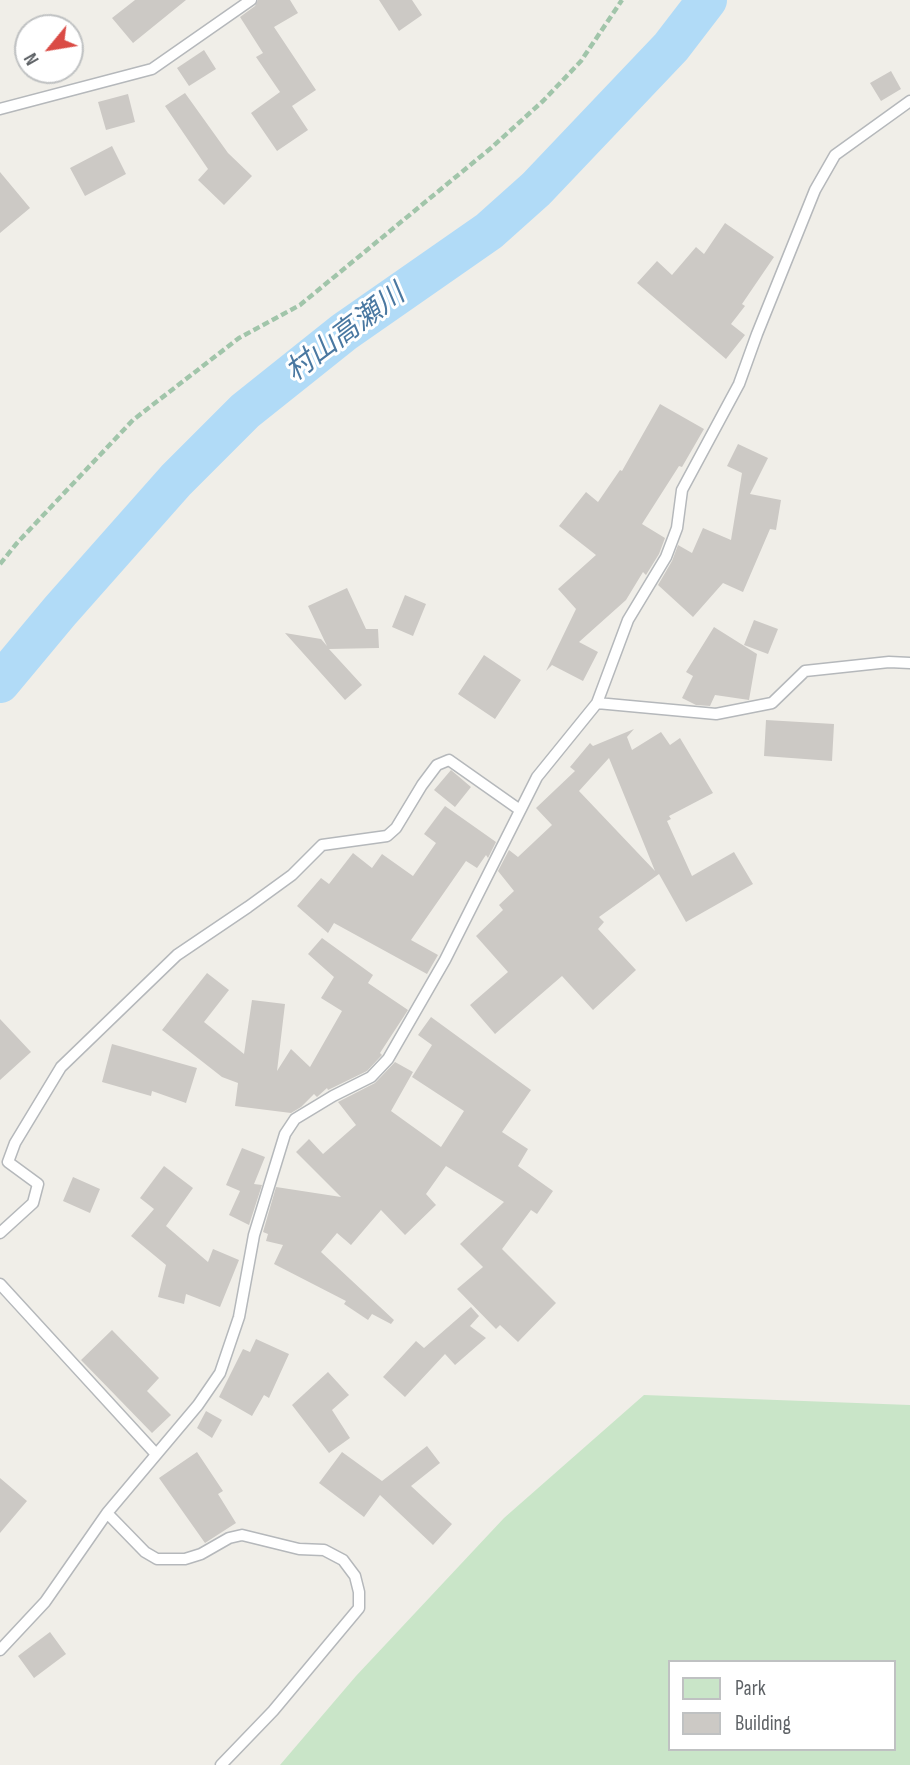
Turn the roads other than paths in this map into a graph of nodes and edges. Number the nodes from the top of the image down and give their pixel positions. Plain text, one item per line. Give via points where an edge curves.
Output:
1 (251, 0) edge
2 (910, 101) edge
3 (0, 109) edge
4 (910, 663) edge
5 (597, 703) junction
6 (520, 810) junction
7 (0, 1233) edge
8 (0, 1284) edge
9 (155, 1453) junction
10 (107, 1513) junction
11 (0, 1650) edge
12 (221, 1765) edge

1 - 3 lane via 152,69
2 - 5 lane via 835,155 816,190 739,384 682,490 677,528 666,557 628,620
4 - 5 lane via 805,671 772,703 716,715
5 - 6 lane via 537,777
6 - 7 lane via 449,761 437,765 397,828 387,836 322,845 292,875 177,955 61,1067 8,1162 38,1184 33,1203
6 - 9 lane via 445,960 388,1059 370,1077 295,1119 285,1134 254,1235 239,1317 220,1373
8 - 9 lane
9 - 10 lane
10 - 11 lane via 45,1601
10 - 12 lane via 157,1559 186,1559 242,1535 299,1549 324,1550 343,1560 355,1576 359,1608

